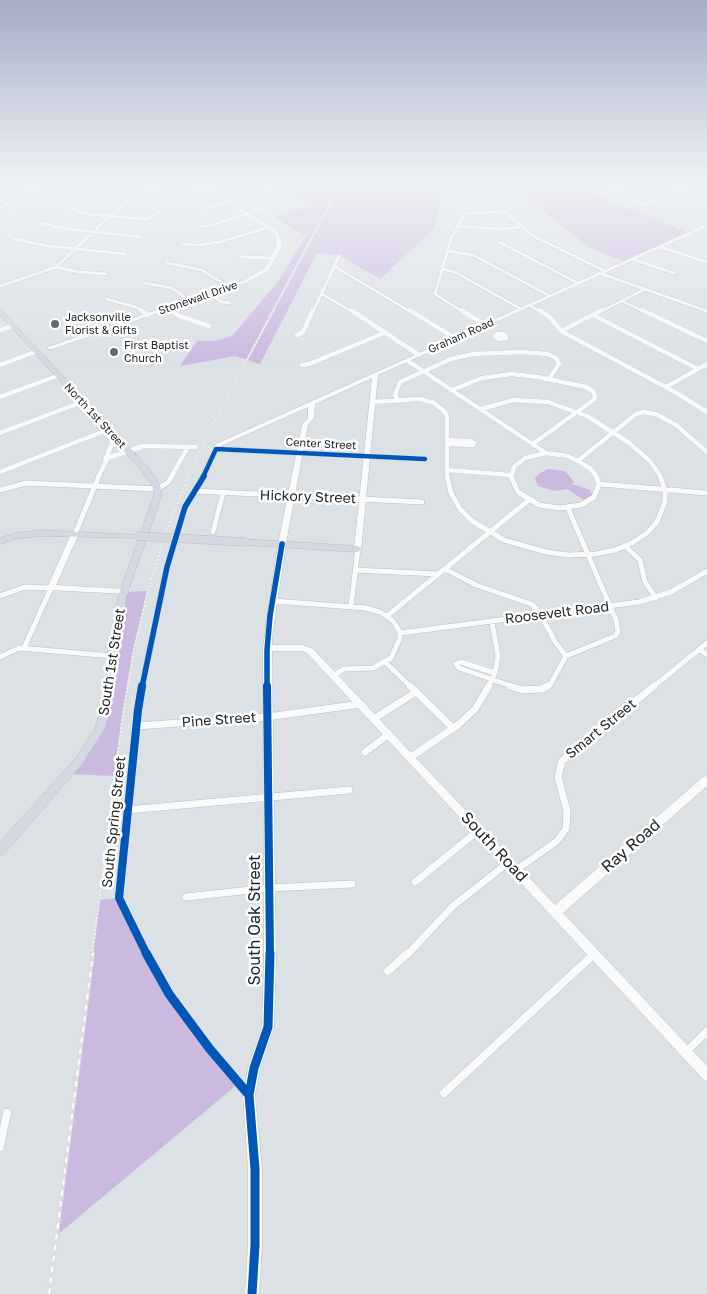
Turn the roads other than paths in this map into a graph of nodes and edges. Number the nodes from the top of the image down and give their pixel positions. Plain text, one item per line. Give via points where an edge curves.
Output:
1 (24, 241) edge
2 (84, 241) edge
3 (222, 241) edge
4 (280, 241) edge
5 (451, 241) edge
6 (543, 241) edge
7 (672, 241) edge
8 (499, 242) dead end
9 (182, 244) dead end
10 (660, 247) junction
11 (76, 249) junction
12 (448, 251) junction
13 (126, 254) dead end
14 (339, 256) dead end
15 (241, 257) dead end
16 (274, 258) junction
17 (632, 259) junction
18 (707, 262) edge
19 (167, 263) dead end
20 (334, 266) junction
21 (56, 267) junction
22 (442, 269) junction
23 (602, 272) junction
24 (674, 273) dead end
25 (106, 274) dead end
26 (144, 283) dead end
27 (578, 283) junction
28 (0, 286) edge
29 (229, 287) junction
30 (646, 290) junction
31 (209, 294) junction
32 (322, 294) junction
33 (550, 296) junction
34 (106, 299) dead end
35 (190, 301) junction
36 (622, 301) junction
37 (230, 303) dead end
38 (529, 305) junction
39 (167, 308) junction
40 (521, 309) junction
41 (707, 311) edge
42 (0, 312) edge
43 (148, 315) junction
44 (593, 315) junction
45 (486, 325) junction
46 (12, 326) junction
47 (209, 326) dead end
48 (0, 330) edge
49 (561, 331) junction
50 (384, 332) junction
51 (297, 335) dead end
52 (455, 338) junction
53 (502, 340) dead end
54 (707, 341) edge
55 (507, 352) junction
56 (36, 353) junction
57 (419, 356) junction
58 (408, 361) junction
59 (707, 364) edge
60 (0, 365) edge
61 (302, 365) dead end
62 (698, 369) junction
63 (424, 371) junction
64 (57, 376) junction
65 (375, 376) junction
66 (550, 379) junction
67 (666, 387) junction
68 (452, 390) junction
69 (0, 397) edge
70 (400, 401) junction
71 (82, 402) junction
72 (372, 402) junction
73 (312, 403) junction
74 (482, 409) junction
75 (298, 410) junction
76 (578, 411) junction
77 (707, 412) edge
78 (306, 424) junction
79 (107, 430) junction
80 (0, 433) edge
81 (612, 433) junction
82 (115, 437) junction
83 (447, 442) junction
84 (534, 443) junction
85 (188, 447) junction
86 (195, 447) dead end
87 (216, 449) junction
88 (127, 450) junction
89 (707, 452) edge
90 (299, 453) junction
91 (546, 453) junction
92 (367, 456) junction
93 (426, 459) dead end
94 (579, 460) junction
95 (105, 461) junction
96 (447, 470) junction
97 (0, 472) edge
98 (511, 475) junction
99 (599, 484) junction
100 (94, 486) junction
101 (1, 488) edge
102 (158, 489) junction
103 (665, 490) junction
104 (195, 491) junction
105 (223, 493) junction
106 (707, 493) edge
107 (292, 497) junction
108 (362, 499) junction
109 (529, 500) junction
110 (422, 502) dead end
111 (568, 508) junction
112 (212, 532) dead end
113 (490, 533) junction
114 (75, 534) junction
115 (141, 534) junction
116 (0, 541) edge
117 (282, 544) junction
118 (625, 546) junction
119 (358, 549) junction
120 (588, 554) junction
121 (445, 569) junction
122 (355, 570) junction
123 (707, 571) edge
124 (438, 574) junction
125 (51, 588) junction
126 (124, 592) junction
127 (0, 596) edge
128 (656, 598) junction
129 (273, 602) junction
130 (351, 606) junction
131 (610, 606) junction
132 (541, 615) junction
133 (388, 616) junction
134 (492, 622) junction
135 (400, 633) junction
136 (707, 643) edge
137 (24, 648) junction
138 (268, 648) junction
139 (699, 649) junction
140 (707, 655) edge
141 (113, 656) junction
142 (566, 656) junction
143 (0, 657) edge
144 (385, 662) junction
145 (334, 675) junction
146 (494, 676) junction
147 (416, 692) junction
148 (361, 704) junction
149 (267, 717) junction
150 (375, 718) junction
151 (136, 726) junction
152 (453, 728) junction
153 (389, 734) junction
154 (366, 752) dead end
155 (411, 757) junction
156 (707, 780) edge
157 (349, 790) dead end
158 (268, 796) junction
159 (127, 810) junction
160 (479, 830) junction
161 (0, 850) edge
162 (512, 866) junction
163 (415, 882) dead end
164 (352, 884) dead end
165 (268, 888) junction
166 (186, 897) dead end
167 (555, 912) junction
168 (594, 954) junction
169 (388, 970) dead end
170 (707, 1031) edge
171 (686, 1052) junction
172 (707, 1075) edge
173 (444, 1093) dead end
174 (248, 1096) junction
175 (7, 1113) dead end
176 (0, 1148) edge
177 (252, 1294) edge

1 - 11 street
2 - 11 street
3 - 9 street
4 - 16 street
5 - 12 street
6 - 23 street
7 - 10 street, Graham Road
8 - 27 street
10 - 17 street, Graham Road
10 - 18 street
11 - 13 street
11 - 21 street
12 - 22 street
12 - 33 street via 473,254
14 - 20 street
15 - 16 street
16 - 29 street, Stonewall Drive via 262,273
17 - 23 street, Graham Road
17 - 24 street
19 - 29 street via 202,270
20 - 32 street
20 - 52 street
21 - 25 street
21 - 28 street
22 - 40 street via 455,272
22 - 45 street via 436,295
23 - 27 street, Graham Road
23 - 30 street
26 - 35 street via 172,288
27 - 33 street, Graham Road
29 - 31 street, Stonewall Drive
30 - 36 street
30 - 41 street
31 - 35 street, Stonewall Drive
31 - 37 street
32 - 50 street
32 - 51 street via 303,332
33 - 38 street, Graham Road
34 - 43 street via 136,307
35 - 39 street, Stonewall Drive
36 - 44 street
36 - 54 street
38 - 40 street, Graham Road
38 - 49 street via 550,317
39 - 43 street, Stonewall Drive
39 - 47 street via 179,316
40 - 45 street, Graham Road
42 - 46 main road, North 1st Street
43 - 56 street, Stonewall Drive
44 - 49 street
44 - 62 street
45 - 52 street, Graham Road
46 - 48 street
46 - 56 main road, North 1st Street
49 - 67 street
50 - 57 street
50 - 61 street
52 - 57 street, Graham Road
53 - 55 street
55 - 63 street via 459,357
55 - 66 street via 542,353 554,357 559,364
56 - 60 street
56 - 64 main road, North 1st Street
57 - 58 street, Graham Road
58 - 63 street
58 - 65 street, Graham Road
59 - 62 street
62 - 67 street
63 - 68 street
63 - 70 street via 400,382 395,395
64 - 69 street
64 - 71 main road, North 1st Street
65 - 72 street
65 - 73 street, Graham Road
66 - 68 street via 519,374 497,375 477,379
66 - 76 street via 586,387 594,392 595,399
67 - 77 street
68 - 74 street
70 - 72 street
70 - 83 street via 420,399 441,408 447,416
71 - 79 main road, North 1st Street
71 - 80 street
72 - 92 street
73 - 75 street, Graham Road
73 - 78 street via 311,418
74 - 76 street via 501,402 526,399
74 - 84 street
75 - 78 street via 306,414
75 - 87 street, Graham Road via 218,445
76 - 81 street
76 - 84 street
78 - 90 street
79 - 82 main road, North 1st Street
79 - 97 street
81 - 89 street via 637,413 650,412 680,428
81 - 94 street
81 - 103 street via 646,456 658,472
82 - 88 main road, North 1st Street
82 - 95 street
83 - 83 street via 474,444 472,441
83 - 96 street
84 - 91 street
85 - 86 street
85 - 88 street via 143,446
85 - 102 street via 168,482
87 - 90 street, Center Street
87 - 104 street, South Spring Street
88 - 95 street
88 - 102 main road, North 1st Street
90 - 92 street, Center Street
90 - 107 street
91 - 94 street
91 - 98 street via 521,460
92 - 93 street, Center Street
92 - 108 street
94 - 99 street via 594,472
95 - 100 street
96 - 98 street
96 - 113 street via 456,502 466,515
98 - 109 street via 514,487
99 - 103 street
99 - 111 street via 592,499
100 - 101 street via 26,484
100 - 102 street
100 - 114 street
102 - 115 main road
103 - 106 street
103 - 118 street via 664,508 657,522 640,538
104 - 105 street, Hickory Street
104 - 151 street, South Spring Street via 185,507 174,545 149,646
105 - 107 street, Hickory Street
105 - 112 street
107 - 108 street, Hickory Street
107 - 117 street
108 - 110 street, Hickory Street
108 - 119 street
109 - 111 street via 545,506
109 - 113 street
111 - 120 street
113 - 120 street via 534,550
113 - 121 street
114 - 115 main road
114 - 116 main road via 25,534
114 - 125 street
115 - 117 main road, bridge
115 - 126 main road, South 1st Street
117 - 119 main road
117 - 129 street, South Oak Street
118 - 120 street
118 - 128 street via 640,560 644,582
119 - 122 street
120 - 131 street
121 - 124 street
121 - 132 street via 476,585 531,604
122 - 124 street
122 - 130 street
123 - 128 street, Roosevelt Road
124 - 133 street
125 - 126 street
125 - 127 street via 25,587
125 - 137 street
126 - 141 main road, South 1st Street
128 - 131 street, Roosevelt Road
129 - 130 street
129 - 138 street, South Oak Street
130 - 133 street via 372,609
131 - 132 street, Roosevelt Road
131 - 142 street via 619,629 616,635
132 - 134 street, Roosevelt Road
132 - 142 street
133 - 135 street
134 - 135 street, Roosevelt Road
134 - 146 street via 498,656
135 - 144 street via 394,654
136 - 139 street, Smart Street
137 - 141 street
137 - 143 street
138 - 145 street, South Road via 307,649
138 - 149 street, South Oak Street
139 - 140 street
139 - 162 street, Smart Street via 562,761 558,776 568,811 566,829 557,841
141 - 161 main road, South 1st Street via 105,710 92,743
142 - 146 street via 546,687 528,690 504,683
144 - 145 street via 370,668 344,669
144 - 147 street
145 - 148 street, South Road
146 - 146 street via 459,668 456,664 461,662
146 - 152 street via 475,709
147 - 150 street
147 - 152 street
148 - 149 street, Pine Street
148 - 150 street, South Road
149 - 151 street, Pine Street
149 - 158 street, South Oak Street
150 - 153 street, South Road
151 - 159 street, South Spring Street
152 - 155 street
153 - 154 street
153 - 155 street, South Road
155 - 160 street, South Road
156 - 167 street, Ray Road
157 - 158 street
158 - 159 street
158 - 165 street, South Oak Street
159 - 174 street, South Spring Street via 119,898 169,994
160 - 162 street, South Road
160 - 163 street
162 - 167 street, South Road
162 - 169 street, Smart Street via 453,906 414,948
164 - 165 street
165 - 166 street
165 - 174 street, South Oak Street via 268,1026
167 - 168 street, South Road
168 - 171 street, South Road
168 - 173 street
170 - 171 street
171 - 172 street, South Road
174 - 177 street, South Oak Street via 255,1179
175 - 176 street

